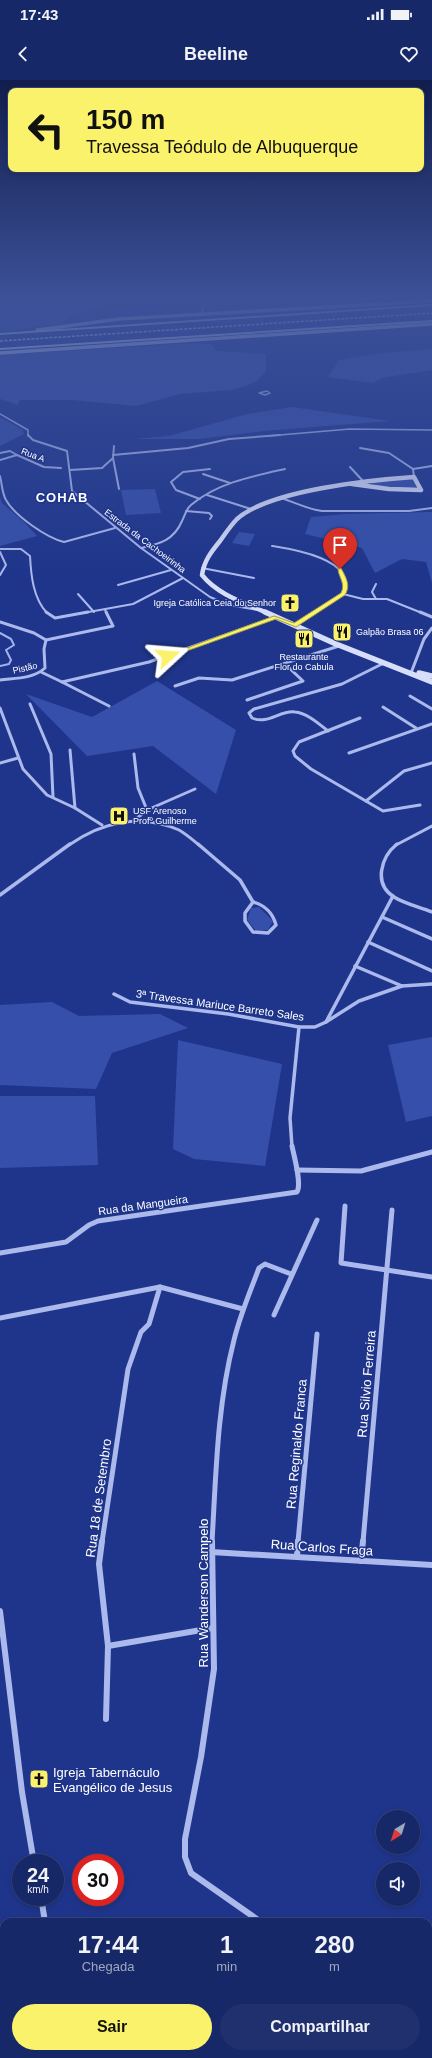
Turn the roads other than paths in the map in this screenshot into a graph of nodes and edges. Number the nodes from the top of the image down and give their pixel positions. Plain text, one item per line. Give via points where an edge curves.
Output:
1 (259, 392) edge
2 (269, 392) edge
3 (0, 414) edge
4 (432, 430) edge
5 (114, 446) dead end
6 (360, 448) dead end
7 (0, 453) edge
8 (17, 455) junction
9 (113, 457) junction
10 (0, 460) edge
11 (432, 466) edge
12 (350, 467) dead end
13 (62, 468) dead end
14 (210, 469) dead end
15 (285, 469) dead end
16 (413, 469) junction
17 (70, 470) junction
18 (203, 474) dead end
19 (0, 476) edge
20 (414, 478) junction
21 (363, 481) junction
22 (230, 483) junction
23 (352, 484) junction
24 (119, 489) dead end
25 (207, 495) junction
26 (281, 498) junction
27 (200, 499) junction
28 (432, 508) edge
29 (251, 509) junction
30 (186, 511) junction
31 (210, 519) dead end
32 (115, 528) junction
33 (272, 546) dead end
34 (141, 548) junction
35 (0, 549) edge
36 (0, 552) edge
37 (202, 568) junction
38 (171, 570) junction
39 (0, 575) edge
40 (183, 578) junction
41 (254, 578) dead end
42 (376, 584) dead end
43 (118, 585) dead end
44 (78, 594) dead end
45 (343, 594) junction
46 (376, 598) junction
47 (105, 610) junction
48 (260, 610) junction
49 (94, 612) junction
50 (276, 617) junction
51 (432, 617) edge
52 (0, 622) edge
53 (294, 625) junction
54 (432, 628) edge
55 (46, 640) junction
56 (339, 646) junction
57 (384, 663) junction
58 (285, 664) junction
59 (41, 672) junction
60 (411, 672) junction
61 (432, 676) edge
62 (0, 680) edge
63 (62, 682) junction
64 (432, 682) edge
65 (175, 686) dead end
66 (410, 696) dead end
67 (247, 700) dead end
68 (30, 704) dead end
69 (109, 706) dead end
70 (383, 707) dead end
71 (0, 708) edge
72 (432, 709) edge
73 (360, 718) dead end
74 (432, 724) edge
75 (416, 728) junction
76 (328, 731) junction
77 (70, 750) dead end
78 (349, 753) dead end
79 (134, 754) dead end
80 (18, 758) junction
81 (0, 763) edge
82 (432, 764) edge
83 (195, 789) dead end
84 (52, 798) junction
85 (366, 801) junction
86 (420, 805) dead end
87 (74, 808) junction
88 (148, 810) junction
89 (136, 820) junction
90 (102, 826) junction
91 (432, 826) edge
92 (0, 896) edge
93 (392, 896) junction
94 (253, 902) junction
95 (432, 912) edge
96 (382, 917) junction
97 (432, 939) edge
98 (368, 942) junction
99 (355, 966) junction
100 (432, 971) edge
101 (432, 984) edge
102 (402, 986) junction
103 (114, 994) dead end
104 (326, 1022) junction
105 (299, 1027) junction
106 (432, 1152) edge
107 (297, 1170) junction
108 (345, 1206) dead end
109 (392, 1210) dead end
110 (317, 1220) dead end
111 (0, 1253) edge
112 (387, 1270) junction
113 (291, 1274) junction
114 (432, 1277) edge
115 (160, 1287) junction
116 (243, 1309) junction
117 (274, 1315) dead end
118 (0, 1318) edge
119 (317, 1334) dead end
120 (211, 1552) junction
121 (297, 1556) junction
122 (361, 1561) junction
123 (432, 1565) edge
124 (0, 1611) edge
125 (213, 1628) junction
126 (108, 1646) junction
127 (106, 1719) dead end
128 (32, 1854) edge
129 (42, 1906) edge
130 (44, 1918) edge
131 (255, 1918) edge

1 - 2 street
3 - 17 street, Estrada da Cachoeirinha via 28,430 28,436 32,440 67,451
4 - 9 street via 344,430 237,438 188,448
5 - 9 street
6 - 16 street via 389,453
7 - 8 street via 10,451
8 - 10 street, Rua A
8 - 13 street, Rua A via 44,467
9 - 17 street via 102,468
9 - 24 street
11 - 16 street
12 - 21 street
14 - 27 street via 185,471 171,482 176,490
15 - 22 street
16 - 20 street
17 - 32 street, Estrada da Cachoeirinha via 72,490
18 - 22 street
19 - 32 street via 6,502 37,529 57,541 64,542
20 - 21 main road
20 - 23 main road via 421,490 389,490
21 - 23 main road
22 - 25 street
23 - 26 main road
25 - 27 street
25 - 29 street
26 - 28 street via 305,505 309,509 322,511 409,511
26 - 29 main road
27 - 30 street via 191,504
29 - 37 main road via 235,522 207,557
30 - 31 street via 209,512 212,516
30 - 34 street via 173,537 161,544
32 - 34 street, Estrada da Cachoeirinha
33 - 45 street via 313,555 330,562 340,569 344,576 346,588
34 - 38 street, Estrada da Cachoeirinha
35 - 49 street via 21,549 30,556 35,594 49,616 61,618
36 - 39 street via 6,565
37 - 41 street
37 - 48 main road via 202,575 209,584
38 - 40 street, Estrada da Cachoeirinha
38 - 43 street
40 - 47 street via 138,602
40 - 48 street, Estrada da Cachoeirinha via 219,602
42 - 46 street via 372,592
44 - 49 street
45 - 46 street via 363,599
45 - 53 street
46 - 51 street via 407,606
47 - 49 street
47 - 55 street via 113,626
48 - 50 main road
50 - 53 main road
50 - 63 street via 153,661
52 - 55 street via 34,633
53 - 56 main road
54 - 60 street via 424,639
55 - 59 street, Pistão via 45,668
56 - 57 main road
56 - 58 street
57 - 60 main road
57 - 76 street via 342,684 254,709 249,713 252,718 261,721 297,712
58 - 65 street via 232,680 199,678
58 - 67 street via 303,681
59 - 62 street, Pistão
59 - 63 street
60 - 61 main road
60 - 64 main road
63 - 69 street
66 - 72 street
68 - 84 street via 51,754
70 - 75 street
71 - 80 street
73 - 76 street
74 - 75 street
75 - 78 street
76 - 85 street via 299,742 294,751 295,756 311,769
77 - 87 street
79 - 88 street via 138,788
80 - 81 street
80 - 84 street via 23,769
82 - 85 street via 404,771
83 - 88 street
84 - 87 street
85 - 86 street via 383,811
87 - 90 street
88 - 89 street
89 - 90 street
89 - 94 street via 171,825 189,834 238,879 249,892
90 - 92 street via 74,840
91 - 93 street via 399,841 383,858 381,876
93 - 95 street
93 - 96 street
94 - 94 street via 246,909 245,925 253,932 268,932 276,925 274,918 262,906
96 - 97 street
96 - 98 street
98 - 99 street
98 - 100 street
99 - 102 street
99 - 104 street
101 - 102 street
102 - 104 street, 3ª Travessa Mariuce Barreto Sales via 359,1001
103 - 105 street, 3ª Travessa Mariuce Barreto Sales via 130,1002 228,1014
104 - 105 street, 3ª Travessa Mariuce Barreto Sales via 315,1027
105 - 107 street via 290,1118 290,1136
106 - 107 street via 361,1171
107 - 111 street, Rua da Mangueira via 299,1189 295,1193 98,1221 85,1226 66,1242
108 - 112 street via 341,1263
109 - 112 street, Rua Silvio Ferreira
110 - 113 street
112 - 114 street
112 - 122 street, Rua Silvio Ferreira
113 - 116 street, Rua Wanderson Campelo via 262,1264
113 - 117 street
115 - 116 street
115 - 118 street
115 - 126 street, Rua 18 de Setembro via 149,1324 141,1332 128,1369 100,1556
116 - 120 street, Rua Wanderson Campelo via 224,1388
119 - 121 street, Rua Reginaldo Franca
120 - 121 street, Rua Carlos Fraga
120 - 125 street, Rua Wanderson Campelo
121 - 122 street, Rua Carlos Fraga
122 - 123 street, Rua Carlos Fraga
124 - 128 street via 22,1792
125 - 126 street
125 - 131 street, Rua Wanderson Campelo via 214,1669 185,1839 186,1864 199,1880
126 - 127 street, Rua 18 de Setembro
129 - 130 street

